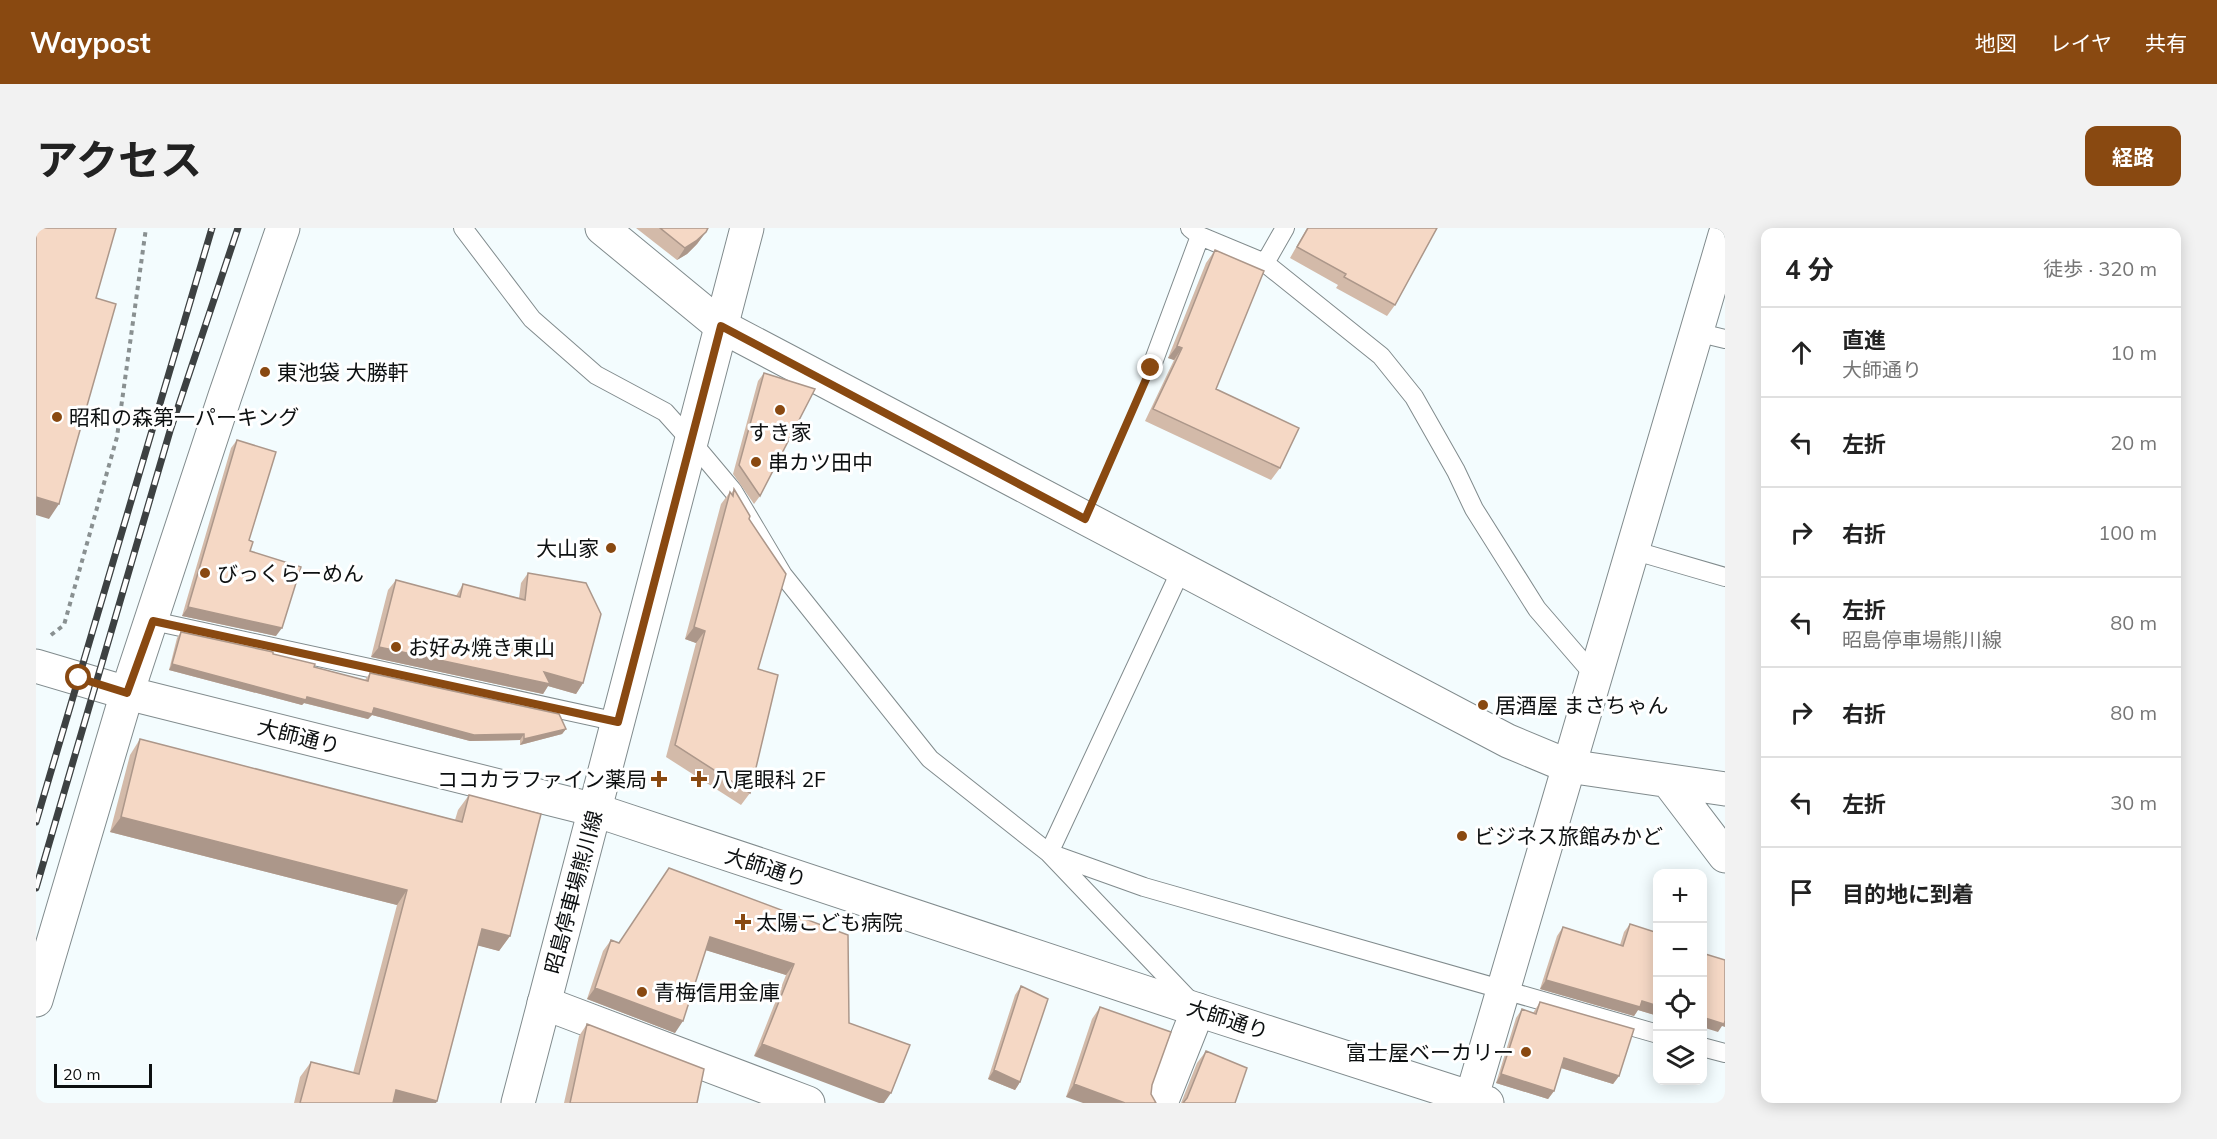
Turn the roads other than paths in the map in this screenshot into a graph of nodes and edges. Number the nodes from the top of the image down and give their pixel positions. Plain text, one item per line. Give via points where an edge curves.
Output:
1 (283, 228) edge
2 (463, 228) edge
3 (602, 228) edge
4 (747, 228) edge
5 (1285, 228) edge
6 (1195, 232) edge
7 (1725, 235) edge
8 (1265, 263) junction
9 (721, 326) junction
10 (1711, 336) edge
11 (1151, 368) road end
12 (691, 441) junction
13 (1632, 550) junction
14 (1181, 570) junction
15 (1725, 577) edge
16 (153, 621) junction
17 (37, 666) edge
18 (1594, 675) junction
19 (127, 693) junction
20 (618, 722) junction
21 (1568, 766) junction
22 (1668, 781) junction
23 (1725, 789) edge
24 (595, 810) junction
25 (1049, 853) junction
26 (1725, 856) edge
27 (1504, 990) junction
28 (36, 1000) edge
29 (544, 1003) junction
30 (1198, 1010) junction
31 (1653, 1033) edge
32 (1707, 1048) edge
33 (1725, 1053) edge
34 (1476, 1101) edge
35 (518, 1103) edge
36 (808, 1103) edge
37 (1161, 1103) edge

1 - 16 street
2 - 12 lane via 532,320 596,375 665,412
3 - 9 street
4 - 9 street, 昭島停車場熊川線
5 - 8 lane
6 - 8 lane
6 - 11 lane
7 - 10 street
8 - 18 lane via 1381,356 1414,397 1474,509 1537,609
9 - 12 street, 昭島停車場熊川線
9 - 14 street
10 - 13 street
12 - 20 street, 昭島停車場熊川線
12 - 25 lane via 733,491 783,575 930,759
13 - 15 lane
13 - 18 street
14 - 21 street via 1508,741
14 - 25 lane
16 - 19 street
16 - 20 lane
17 - 19 street, 大師通り
18 - 21 street
19 - 24 street, 大師通り
19 - 28 street
20 - 24 street, 昭島停車場熊川線
21 - 22 street
21 - 27 street
22 - 23 street
22 - 26 street
24 - 29 street, 昭島停車場熊川線
24 - 30 street, 大師通り
25 - 27 lane via 1144,887
25 - 30 lane
27 - 31 lane
27 - 34 street
29 - 35 street, 昭島停車場熊川線
29 - 36 street
30 - 34 street, 大師通り
30 - 37 street
32 - 33 lane

